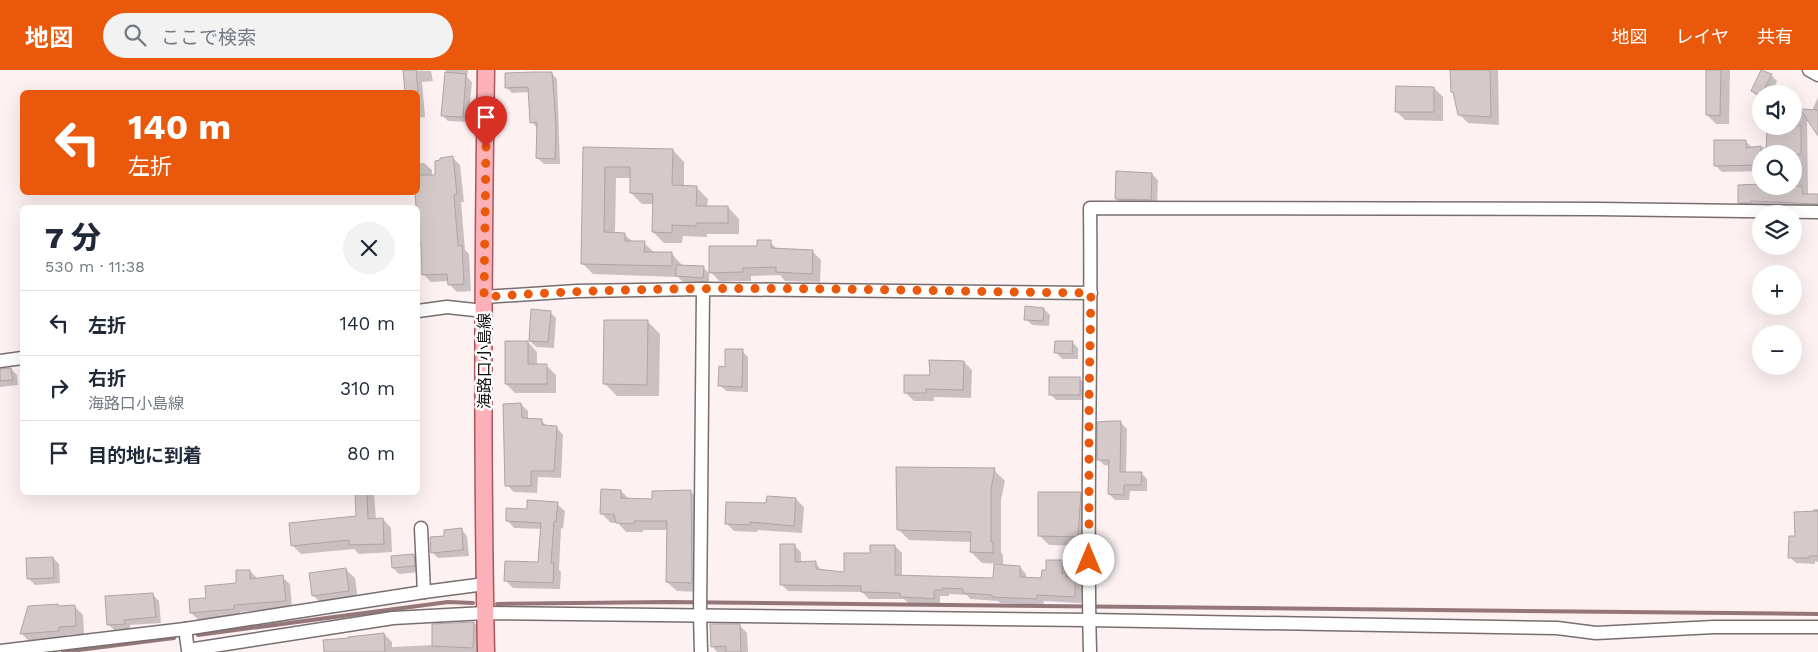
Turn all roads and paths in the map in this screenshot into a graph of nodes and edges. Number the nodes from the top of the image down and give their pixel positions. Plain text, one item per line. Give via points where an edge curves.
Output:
1 (486, 70) edge
2 (1809, 70) edge
3 (1818, 75) edge
4 (1818, 212) edge
5 (703, 289) junction
6 (1091, 293) junction
7 (484, 304) junction
8 (420, 311) edge
9 (20, 358) edge
10 (0, 361) edge
11 (421, 528) dead end
12 (485, 584) junction
13 (424, 592) junction
14 (485, 613) junction
15 (700, 615) junction
16 (1089, 620) junction
17 (1818, 627) edge
18 (185, 629) junction
19 (0, 651) edge
20 (486, 652) edge
21 (701, 652) edge
22 (1090, 652) edge

1 - 7 main road, 海路口小島線
2 - 3 street
4 - 6 street via 1090,208
5 - 6 street
5 - 7 street via 577,291
5 - 15 street
6 - 16 street
7 - 8 street
7 - 12 main road, 海路口小島線
9 - 10 street
11 - 13 street
12 - 13 street
12 - 14 main road, 海路口小島線
13 - 18 street
14 - 15 street
14 - 18 street via 393,618 188,650
14 - 20 main road, 海路口小島線
15 - 16 street
15 - 21 street
16 - 17 street via 1557,628 1596,633 1714,627
16 - 22 street
18 - 19 street

